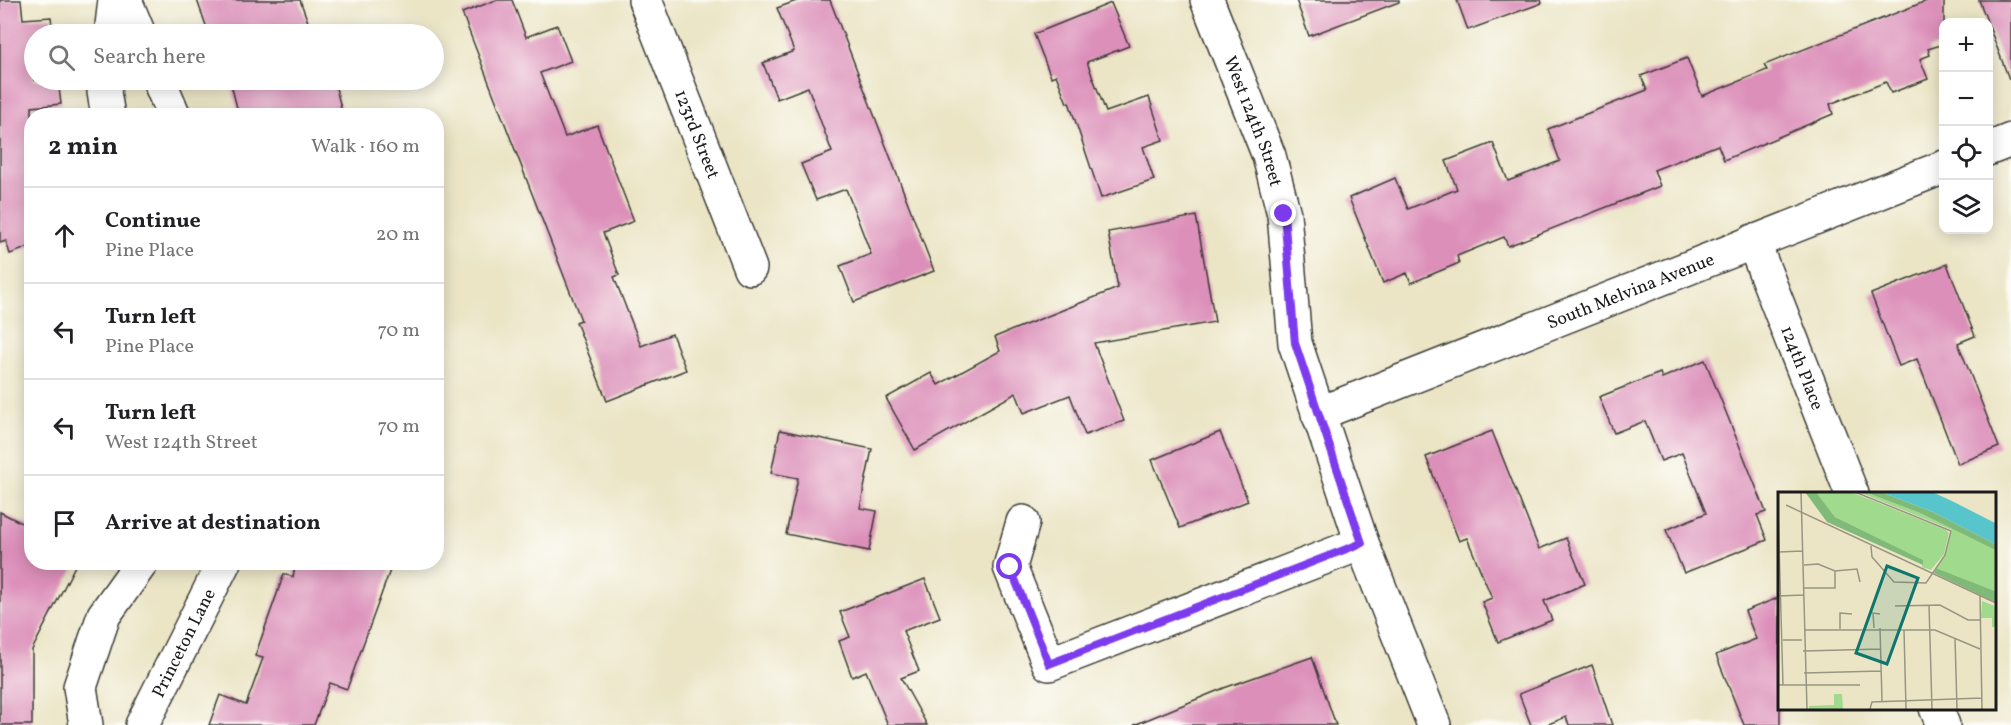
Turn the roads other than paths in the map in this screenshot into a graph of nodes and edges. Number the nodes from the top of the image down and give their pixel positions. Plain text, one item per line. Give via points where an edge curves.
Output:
1 (115, 0) edge
2 (125, 0) edge
3 (645, 0) edge
4 (1207, 0) edge
5 (112, 24) edge
6 (136, 24) edge
7 (104, 90) edge
8 (163, 90) edge
9 (107, 108) edge
10 (171, 108) edge
11 (2011, 140) edge
12 (1993, 147) edge
13 (1939, 169) edge
14 (1753, 242) junction
15 (750, 268) dead end
16 (1318, 414) junction
17 (1851, 492) edge
18 (1023, 522) dead end
19 (1362, 543) junction
20 (136, 570) edge
21 (220, 570) edge
22 (1937, 710) edge
23 (86, 725) edge
24 (142, 725) edge
25 (1434, 725) edge
26 (1943, 725) edge

1 - 5 street
2 - 6 street
3 - 15 street, 123rd Street
4 - 16 street, West 124th Street via 1269,156 1289,246 1295,343
7 - 9 street
8 - 10 street
11 - 12 street
13 - 14 street, South Melvina Avenue
14 - 16 street, South Melvina Avenue
14 - 17 street, 124th Place
16 - 19 street, West 124th Street
18 - 19 street via 1010,567 1049,664
19 - 25 street, West 124th Street
20 - 23 street via 104,615 80,687
21 - 24 street, Princeton Lane
22 - 26 street

